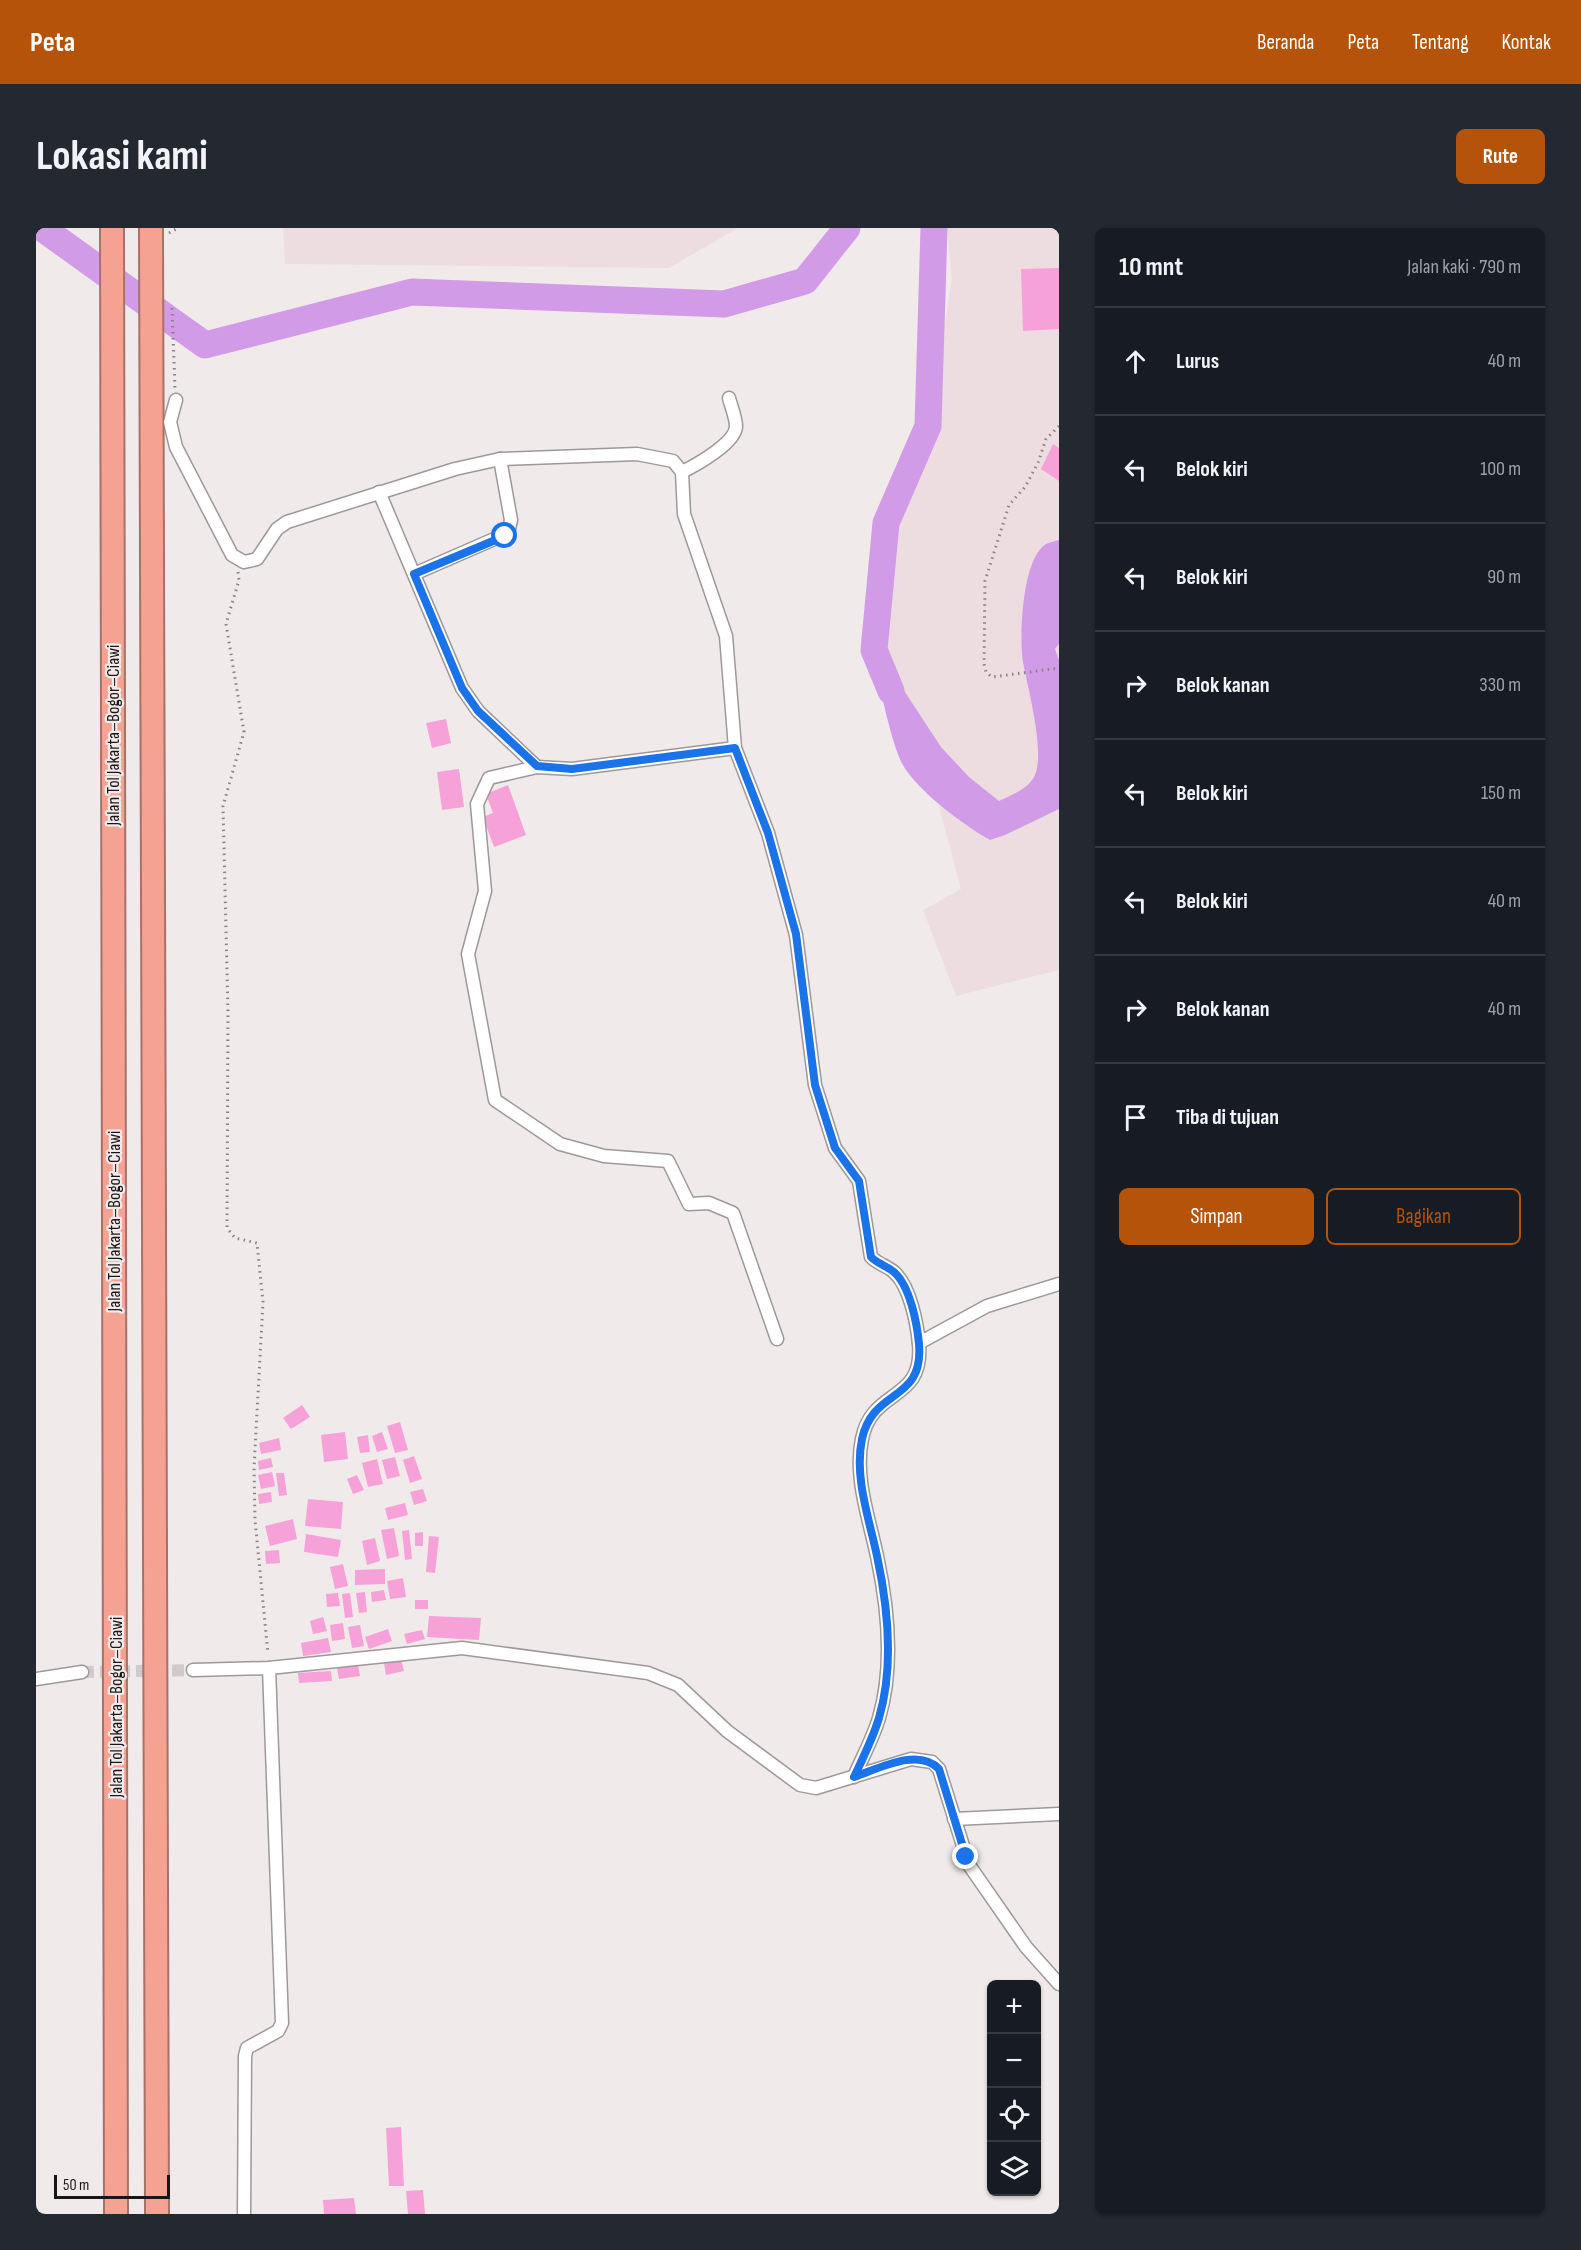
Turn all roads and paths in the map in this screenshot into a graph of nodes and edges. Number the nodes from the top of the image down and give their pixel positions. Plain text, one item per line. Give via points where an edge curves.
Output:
1 (112, 228) edge
2 (178, 228) edge
3 (159, 231) edge
4 (172, 313) dead end
5 (175, 378) dead end
6 (729, 398) dead end
7 (176, 400) dead end
8 (1059, 426) edge
9 (500, 459) junction
10 (682, 472) junction
11 (379, 492) junction
12 (236, 557) junction
13 (414, 574) junction
14 (1059, 669) edge
15 (735, 748) junction
16 (537, 766) junction
17 (1059, 1284) edge
18 (777, 1339) dead end
19 (919, 1343) junction
20 (269, 1668) junction
21 (193, 1670) tunnel mouth
22 (82, 1672) tunnel mouth
23 (36, 1679) edge
24 (854, 1777) junction
25 (1059, 1814) edge
26 (954, 1819) junction
27 (1059, 1984) edge
28 (115, 2138) junction
29 (106, 2214) edge
30 (116, 2214) edge
31 (157, 2214) edge
32 (244, 2214) edge

1 - 28 highway, Jalan Tol Jakarta–Bogor–Ciawi
2 - 3 path
3 - 31 highway via 151,439
4 - 5 path
6 - 10 street via 736,427 732,437
7 - 12 street via 170,422 176,447
8 - 14 path via 1046,439 1026,487 1009,505 985,581 984,664 992,676
9 - 10 street via 650,455 673,461
9 - 11 street
9 - 13 street via 511,520 508,532
10 - 15 street via 684,514 726,636
11 - 12 street via 287,522 277,529 257,559 244,562
11 - 13 street
12 - 20 path via 240,580 226,624 244,732 223,806 228,1013 227,1228 235,1238 256,1244 263,1302 255,1520
13 - 16 street via 462,688 478,711
15 - 16 street via 572,769
15 - 19 street via 768,833 796,934 815,1085 835,1148 859,1181 871,1257 901,1279
16 - 18 street via 489,778 477,804 485,891 468,954 495,1100 560,1144 604,1156 668,1161 689,1204 709,1203 733,1213
17 - 19 street via 987,1306
19 - 24 street via 916,1377 880,1405 866,1423 862,1439 859,1462 885,1597 887,1653 879,1719
20 - 21 street
20 - 24 street via 462,1648 648,1673 678,1685 727,1731 800,1785 816,1788
20 - 32 street via 282,2023 278,2031 247,2048 245,2056
22 - 23 street
24 - 26 street via 911,1759 932,1762 939,1769
25 - 26 street
26 - 27 street via 969,1865 1026,1947
28 - 29 highway
28 - 30 highway, Jalan Tol Jakarta–Bogor–Ciawi

